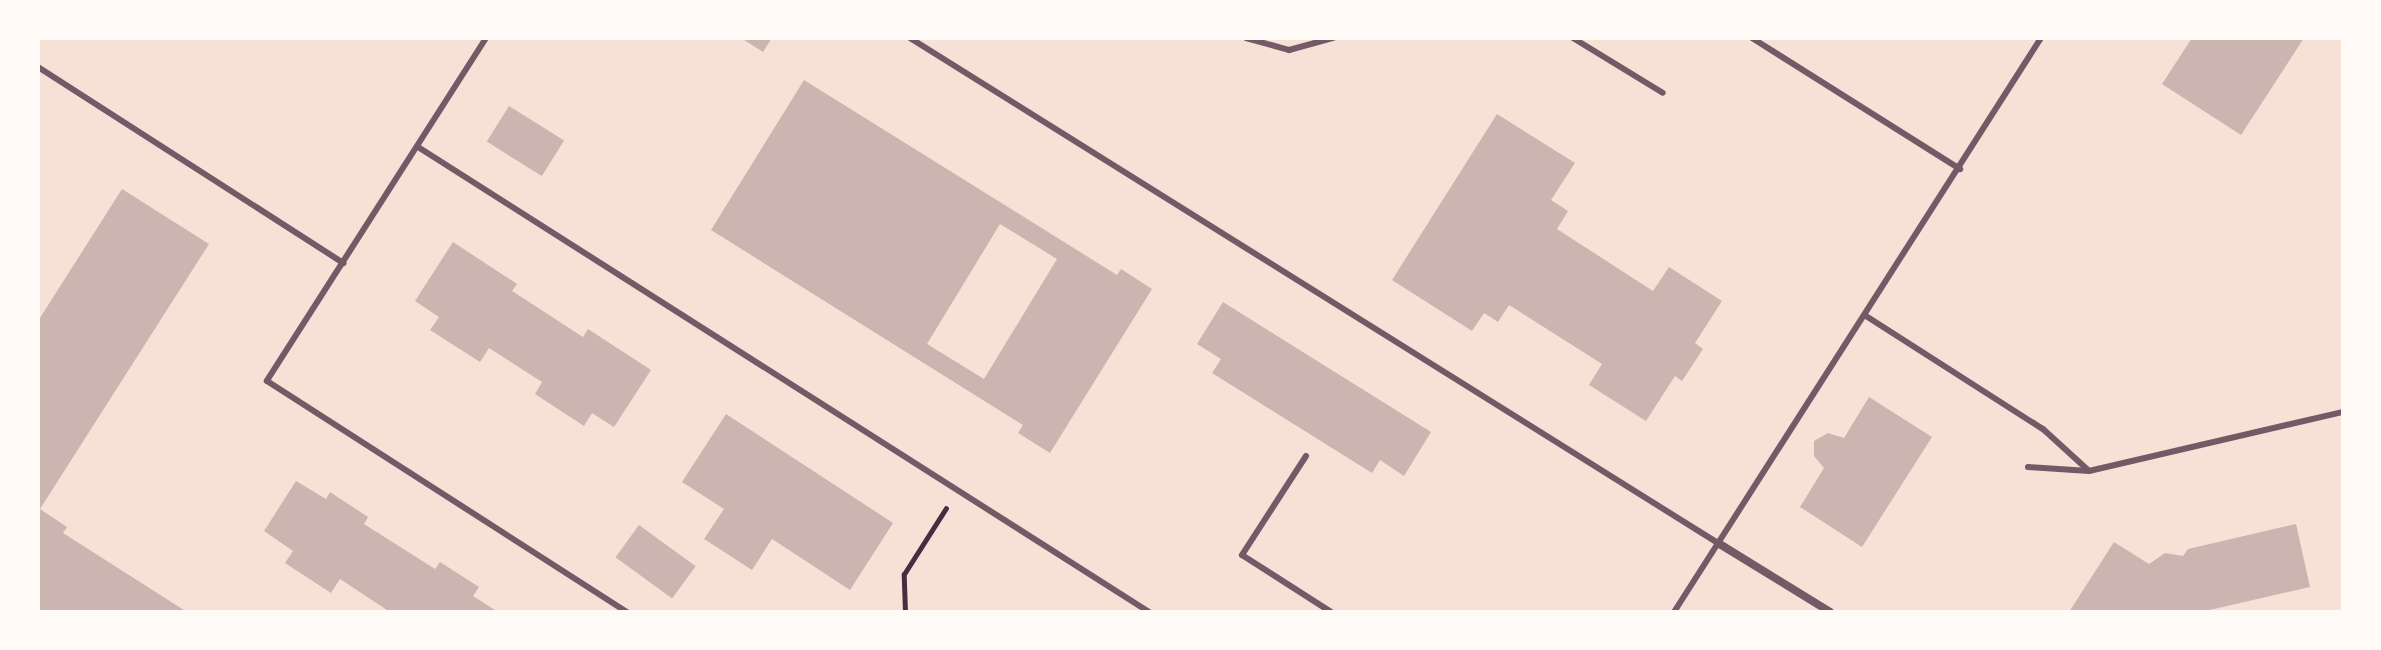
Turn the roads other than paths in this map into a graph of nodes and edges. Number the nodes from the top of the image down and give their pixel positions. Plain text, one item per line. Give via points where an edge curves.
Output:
1 (486, 38) edge
2 (910, 38) edge
3 (1246, 38) edge
4 (1333, 38) edge
5 (1573, 38) edge
6 (1752, 38) edge
7 (2041, 38) edge
8 (38, 67) edge
9 (1663, 93) dead end
10 (418, 147) junction
11 (1960, 169) junction
12 (343, 263) junction
13 (1866, 316) junction
14 (2343, 412) edge
15 (1306, 456) dead end
16 (2028, 467) dead end
17 (2089, 471) junction
18 (1718, 543) junction
19 (627, 612) edge
20 (1149, 612) edge
21 (1331, 612) edge
22 (1674, 612) edge
23 (1830, 612) edge

1 - 10 lane
2 - 18 lane
3 - 4 lane via 1289,50
5 - 9 lane
6 - 11 lane
7 - 11 lane
8 - 12 lane
10 - 12 lane
10 - 20 lane
11 - 13 lane
12 - 19 lane via 267,381
13 - 17 lane via 2043,429
13 - 18 lane
14 - 17 lane
15 - 21 lane via 1242,555
16 - 17 lane
18 - 22 lane
18 - 23 street

